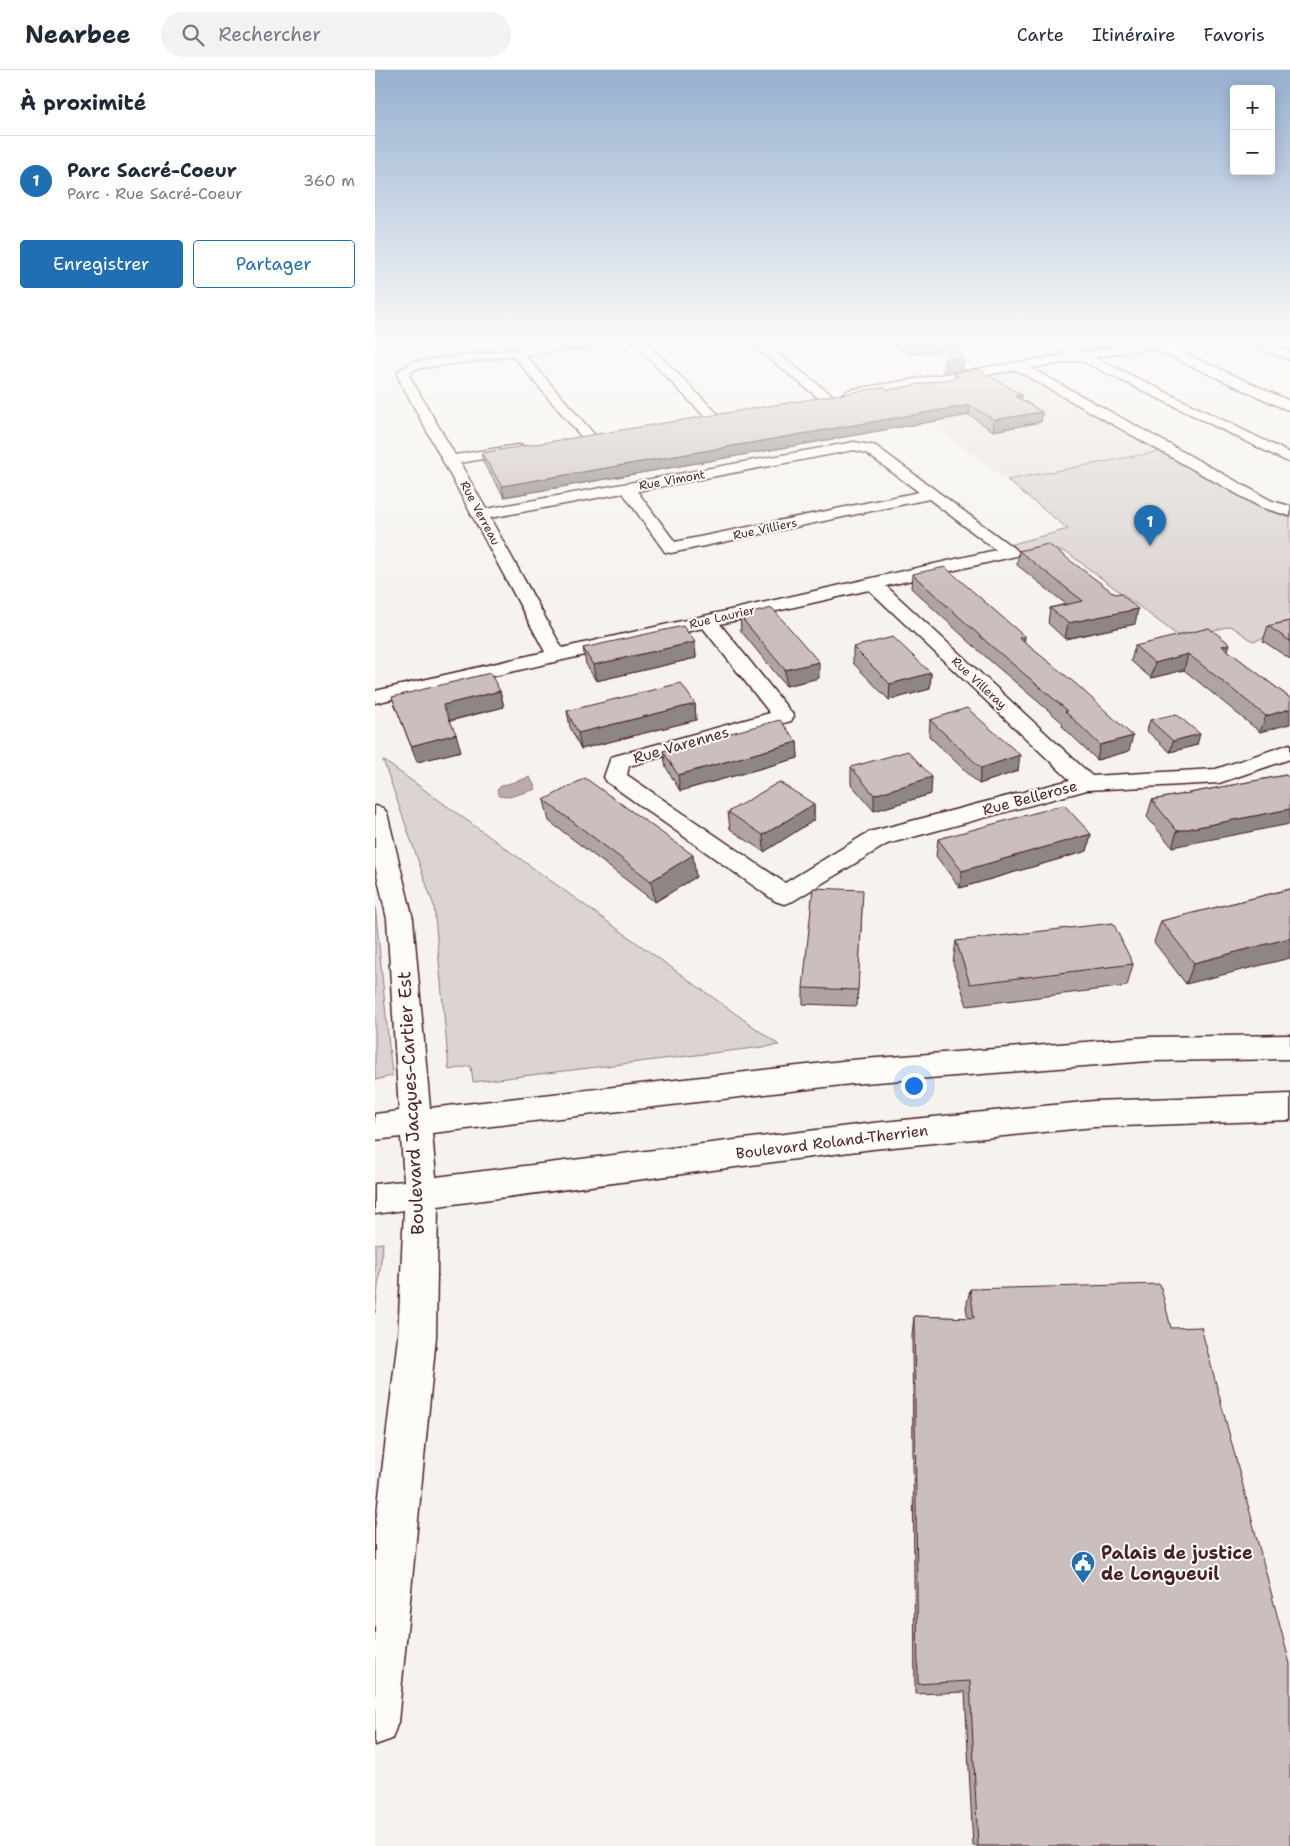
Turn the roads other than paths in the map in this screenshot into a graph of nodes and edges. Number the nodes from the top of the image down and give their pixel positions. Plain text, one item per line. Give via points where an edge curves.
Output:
1 (430, 423) edge
2 (581, 423) edge
3 (1120, 423) edge
4 (1217, 423) edge
5 (569, 440) edge
6 (530, 447) edge
7 (1290, 459) edge
8 (451, 460) junction
9 (627, 488) junction
10 (931, 494) junction
11 (1285, 510) edge
12 (480, 515) junction
13 (1010, 552) joint
14 (873, 583) junction
15 (708, 621) junction
16 (556, 655) junction
17 (375, 697) edge
18 (1290, 751) edge
19 (1086, 783) junction
20 (375, 813) edge
21 (785, 895) joint
22 (1290, 1047) edge
23 (1290, 1107) edge
24 (416, 1121) junction
25 (375, 1127) edge
26 (421, 1192) junction
27 (375, 1199) edge
28 (375, 1722) edge

1 - 8 street, Rue Verreau
2 - 5 street via 593,436
3 - 11 street via 1266,504
4 - 7 street
6 - 8 street
8 - 12 street, Rue Verreau
9 - 10 street, Rue Vimont via 855,446 871,449
9 - 10 street, Rue Villiers via 671,548
9 - 12 street, Rue Vimont
10 - 13 street, Rue Vimont
12 - 16 street, Rue Verreau
13 - 14 street, Rue Laurier
14 - 15 street, Rue Laurier
14 - 19 street, Rue Villeray
15 - 16 street, Rue Laurier
15 - 21 street, Rue Varennes via 783,716 619,762 615,777
16 - 17 street, Rue Laurier
18 - 19 street, Rue Bellerose via 1219,776
19 - 21 street, Rue Bellerose via 878,838
20 - 24 street, Boulevard Jacques-Cartier Est via 400,919
22 - 24 street via 1149,1049 851,1072
23 - 26 street, Boulevard Roland-Therrien via 1094,1114 873,1136
24 - 25 street
24 - 26 street, Boulevard Jacques-Cartier Est
26 - 27 street, Boulevard Roland-Therrien
26 - 28 street, Boulevard Jacques-Cartier Est via 417,1337

